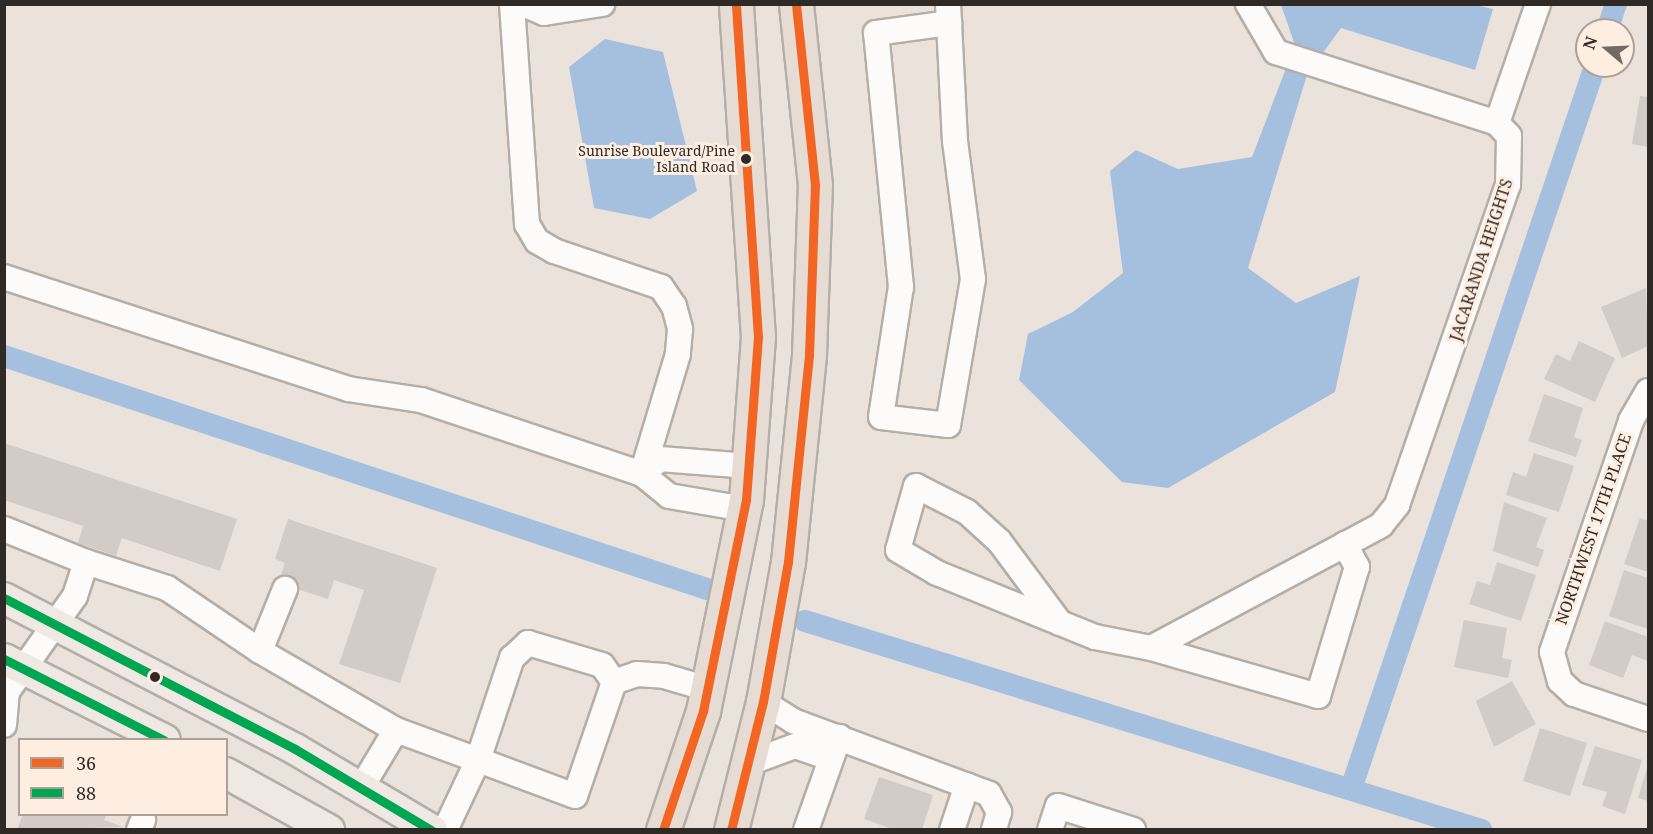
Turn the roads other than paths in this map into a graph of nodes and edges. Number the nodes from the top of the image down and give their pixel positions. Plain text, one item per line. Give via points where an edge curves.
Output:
1 (512, 4) edge
2 (522, 4) edge
3 (602, 4) edge
4 (736, 4) edge
5 (796, 4) edge
6 (1248, 4) edge
7 (1538, 4) edge
8 (949, 14) edge
9 (1497, 123) junction
10 (4, 277) edge
11 (1648, 391) edge
12 (749, 466) junction
13 (642, 474) junction
14 (743, 518) junction
15 (4, 529) edge
16 (1345, 544) junction
17 (86, 562) junction
18 (285, 589) dead end
19 (4, 598) edge
20 (1060, 623) junction
21 (54, 624) junction
22 (1151, 648) junction
23 (260, 651) junction
24 (13, 663) edge
25 (710, 678) junction
26 (614, 682) junction
27 (765, 688) junction
28 (6, 694) edge
29 (1648, 719) edge
30 (4, 725) edge
31 (396, 730) junction
32 (161, 738) edge
33 (834, 748) junction
34 (478, 760) junction
35 (749, 763) junction
36 (228, 773) edge
37 (967, 785) junction
38 (361, 788) junction
39 (329, 830) edge
40 (432, 830) edge
41 (445, 830) edge
42 (663, 830) edge
43 (731, 830) edge
44 (807, 830) edge
45 (952, 830) edge
46 (994, 830) edge
47 (1050, 830) edge
48 (1133, 830) edge

1 - 13 street via 526,224 537,241 554,251 661,287 674,306 680,329 678,354
2 - 3 street via 544,13
4 - 12 highway via 758,337
5 - 27 highway via 815,185 808,355 788,562
6 - 9 street via 1276,52
7 - 9 street
8 - 8 street via 955,141 973,279 948,425 881,417 901,287 876,33
9 - 16 street, JACARANDA HEIGHTS via 1509,136 1508,185 1409,481 1381,525
10 - 13 street via 348,389 421,400
11 - 29 street, NORTHWEST 17TH PLACE via 1631,421 1555,640 1555,672 1574,694
12 - 13 street via 660,459
12 - 14 highway
13 - 14 street via 669,496
14 - 25 highway
15 - 17 street
16 - 22 street, JACARANDA HEIGHTS
16 - 22 street via 1357,567 1318,696
17 - 21 street via 75,596
17 - 23 street via 167,588
18 - 23 street
19 - 21 main road
20 - 20 street via 937,573 898,550 916,486 967,512 999,541
20 - 22 street via 1095,637
21 - 24 street
21 - 38 main road
23 - 31 street
24 - 28 street
24 - 32 main road
25 - 26 street via 637,674
25 - 42 highway
26 - 34 street via 575,796
26 - 34 street via 602,665 528,644 512,658
27 - 33 street
27 - 35 highway
28 - 30 street
31 - 34 street
31 - 38 street
33 - 35 street via 795,746
33 - 37 street
33 - 44 street
34 - 41 street
35 - 43 highway
36 - 39 main road
37 - 45 street
37 - 46 street via 995,801 999,812
38 - 40 main road
47 - 48 street via 1058,806

